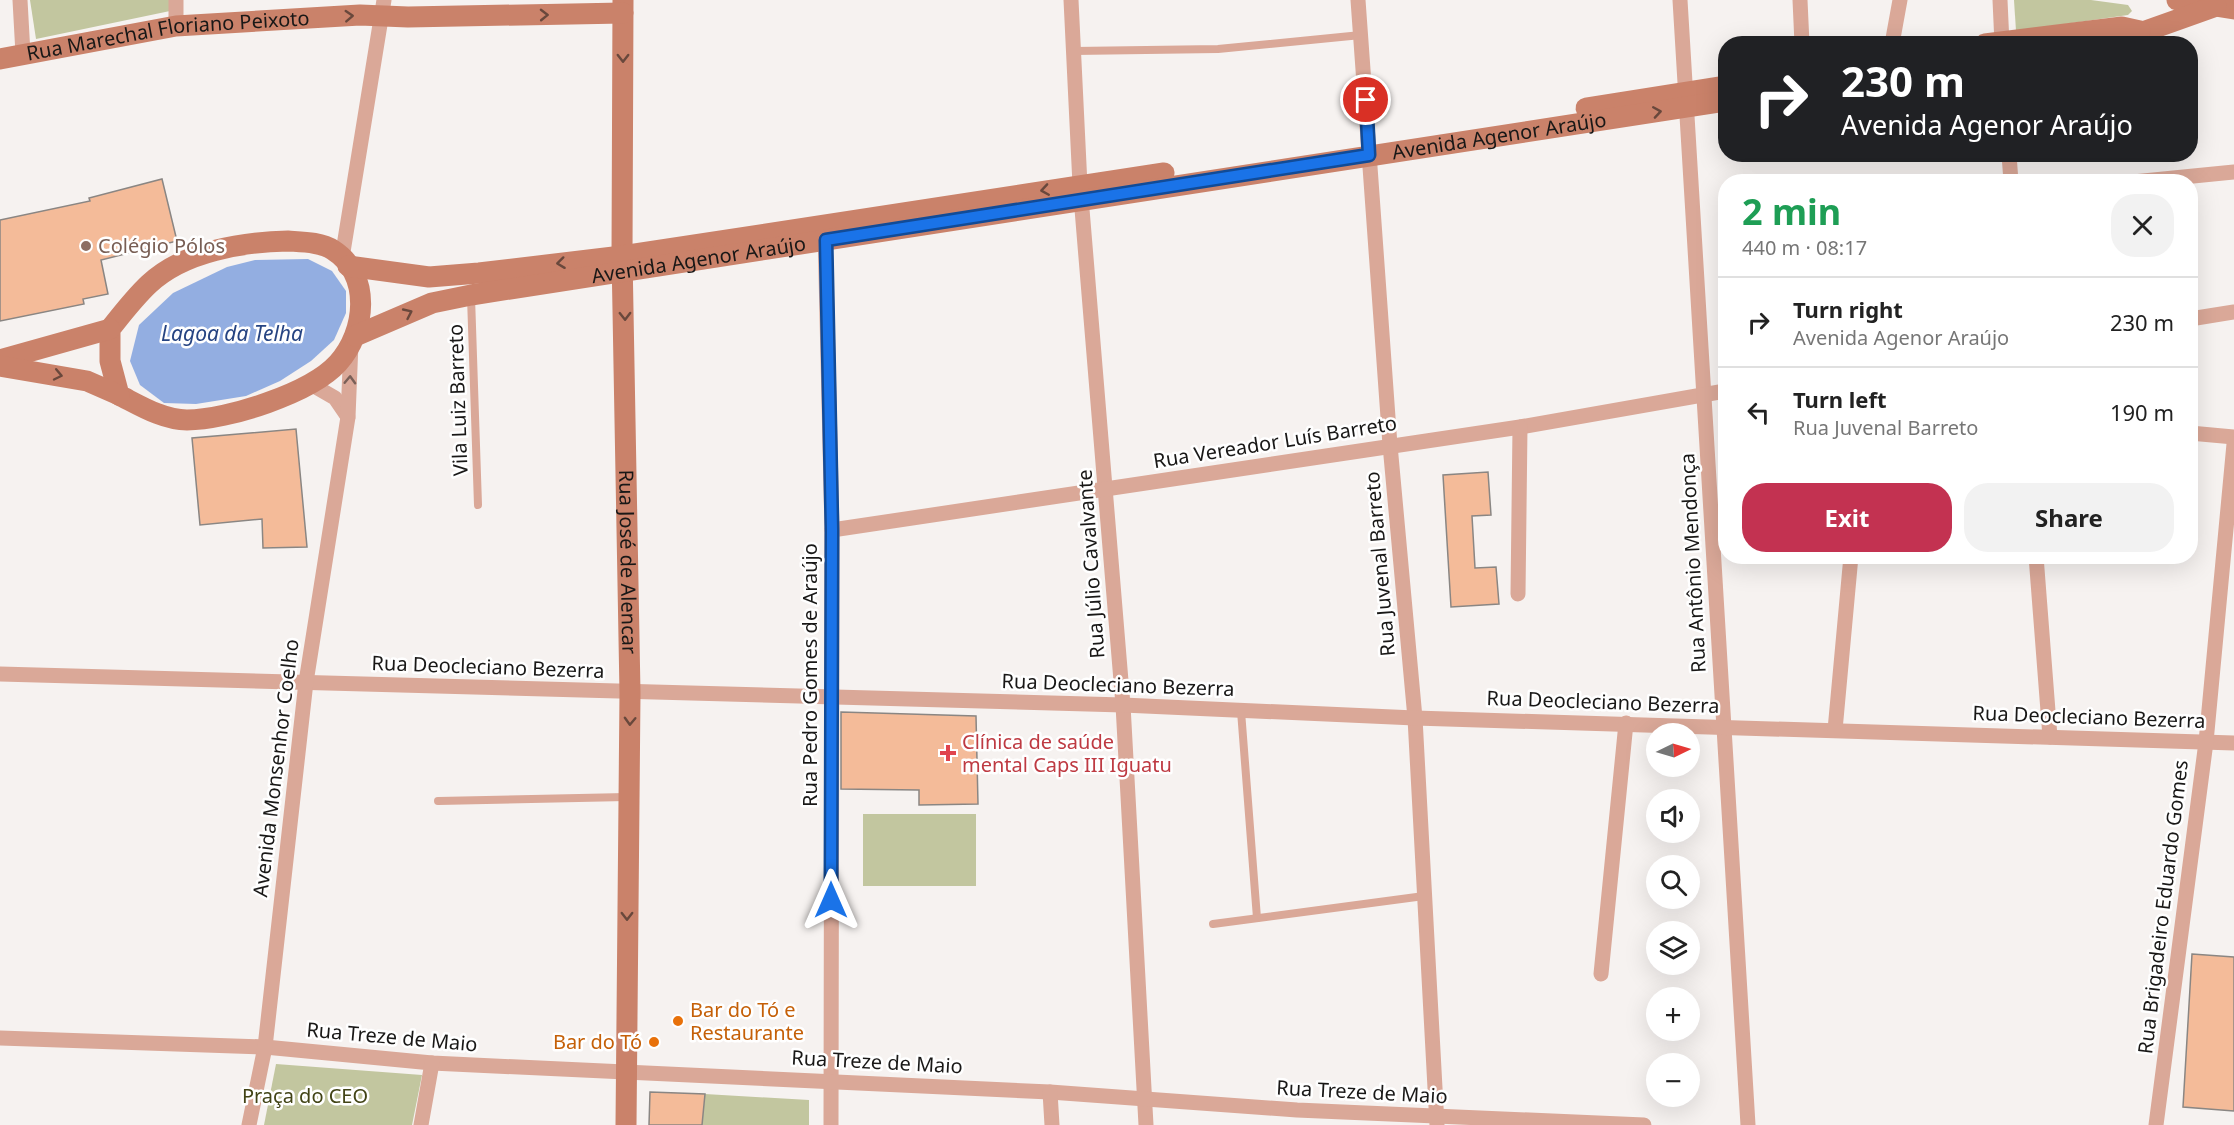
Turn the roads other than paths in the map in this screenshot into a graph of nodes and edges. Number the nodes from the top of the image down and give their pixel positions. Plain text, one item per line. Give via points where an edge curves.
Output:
1 (20, 0) edge
2 (176, 0) edge
3 (1071, 0) edge
4 (1358, 0) edge
5 (1680, 0) edge
6 (1800, 0) edge
7 (1900, 0) edge
8 (2000, 0) edge
9 (2177, 0) edge
10 (2224, 5) edge
11 (383, 7) edge
12 (623, 7) edge
13 (176, 26) junction
14 (2140, 31) junction
15 (1361, 36) junction
16 (1802, 36) edge
17 (1893, 36) edge
18 (1997, 36) edge
19 (2046, 36) edge
20 (2131, 36) edge
21 (1074, 51) junction
22 (23, 54) junction
23 (0, 59) edge
24 (1718, 88) edge
25 (1685, 100) junction
26 (1718, 101) edge
27 (1369, 149) junction
28 (2234, 172) edge
29 (2198, 176) edge
30 (1081, 192) junction
31 (825, 233) junction
32 (345, 262) junction
33 (623, 264) junction
34 (471, 295) junction
35 (2234, 312) edge
36 (2198, 317) edge
37 (110, 329) junction
38 (353, 340) junction
39 (0, 360) edge
40 (0, 366) edge
41 (309, 383) junction
42 (1718, 393) edge
43 (1706, 394) junction
44 (119, 395) junction
45 (348, 417) junction
46 (1520, 426) junction
47 (2198, 434) edge
48 (2234, 437) edge
49 (2234, 444) edge
50 (1390, 445) junction
51 (1106, 491) junction
52 (478, 505) dead end
53 (832, 530) junction
54 (2230, 546) edge
55 (1850, 564) edge
56 (2037, 564) edge
57 (1518, 594) dead end
58 (0, 674) edge
59 (306, 682) junction
60 (630, 693) junction
61 (830, 697) junction
62 (1123, 705) junction
63 (1241, 711) junction
64 (1415, 718) junction
65 (1626, 723) junction
66 (1722, 728) junction
67 (1835, 730) junction
68 (2050, 737) junction
69 (2206, 742) junction
70 (2234, 743) edge
71 (628, 797) junction
72 (438, 801) dead end
73 (1424, 896) junction
74 (1257, 918) junction
75 (1213, 924) dead end
76 (1600, 974) dead end
77 (0, 1038) edge
78 (265, 1047) junction
79 (432, 1063) junction
80 (626, 1071) junction
81 (831, 1081) junction
82 (1050, 1092) junction
83 (1144, 1099) junction
84 (1297, 1118) edge
85 (1437, 1121) edge
86 (249, 1125) edge
87 (421, 1125) edge
88 (626, 1125) edge
89 (831, 1125) edge
90 (1052, 1125) edge
91 (1146, 1125) edge
92 (1644, 1125) edge
93 (1748, 1125) edge
94 (2156, 1125) edge

1 - 22 street
2 - 13 street
3 - 21 street, Rua Júlio Cavalvante
4 - 15 street, Rua Juvenal Barreto
5 - 25 street, Rua Antônio Mendonça
6 - 16 street
7 - 17 street
8 - 18 street
9 - 10 street
10 - 14 street
11 -> 12 street, Rua Marechal Floriano Peixoto via 408,17
13 -> 11 street, Rua Marechal Floriano Peixoto
11 - 32 street
12 -> 33 street, Rua José de Alencar
13 - 22 street, Rua Marechal Floriano Peixoto
14 - 19 street via 2122,27
14 - 20 street
15 - 21 lane via 1218,49
15 - 27 street, Rua Juvenal Barreto
21 - 30 street, Rua Júlio Cavalvante
22 - 23 street, Rua Marechal Floriano Peixoto
24 - 25 street, Avenida Agenor Araújo
25 - 26 street, Avenida Agenor Araújo
25 - 27 street, Avenida Agenor Araújo
25 - 43 street, Rua Antônio Mendonça
27 - 30 street, Avenida Agenor Araújo
27 - 50 street, Rua Juvenal Barreto
28 - 29 street
30 - 31 street, Avenida Agenor Araújo
30 - 51 street, Rua Júlio Cavalvante
31 - 33 street, Avenida Agenor Araújo
31 - 53 street, Rua Pedro Gomes de Araújo
33 -> 32 street, Avenida Agenor Araújo via 429,277
32 - 37 street, Avenida Agenor Araújo via 332,249 288,241 249,242 214,250 151,282
32 - 38 street, Avenida Agenor Araújo via 359,285 361,301
33 - 34 street, Avenida Agenor Araújo
33 -> 60 street, Rua José de Alencar
38 -> 34 street, Avenida Agenor Araújo via 432,303
34 - 52 lane, Vila Luiz Barreto
35 - 36 street
37 - 39 street
37 - 44 street via 110,361
38 - 41 street, Avenida Agenor Araújo via 338,364
45 -> 38 street, Avenida Monsenhor Coelho
40 -> 44 street, Avenida Agenor Araújo via 87,381
41 - 44 street, Avenida Agenor Araújo via 246,410 186,420
41 - 45 street via 335,398
42 - 43 street, Rua Vereador Luís Barreto
43 - 46 street, Rua Vereador Luís Barreto
43 - 66 street, Rua Antônio Mendonça
45 - 59 street, Avenida Monsenhor Coelho
46 - 50 street, Rua Vereador Luís Barreto
46 - 57 street
47 - 48 street
49 - 54 street, Rua Brigadeiro Eduardo Gomes
50 - 51 street, Rua Vereador Luís Barreto
50 - 64 street, Rua Juvenal Barreto
51 - 53 street, Rua Vereador Luís Barreto
51 - 62 street, Rua Júlio Cavalvante
53 - 61 street, Rua Pedro Gomes de Araújo
54 - 69 street, Rua Brigadeiro Eduardo Gomes
55 - 67 street
56 - 68 street
58 - 59 street, Rua Deocleciano Bezerra
59 - 60 street, Rua Deocleciano Bezerra
59 - 78 street, Avenida Monsenhor Coelho
60 - 61 street, Rua Deocleciano Bezerra
60 -> 71 street, Rua José de Alencar
61 - 62 street, Rua Deocleciano Bezerra
61 - 81 street, Rua Pedro Gomes de Araújo
62 - 63 street, Rua Deocleciano Bezerra
62 - 83 street, Rua Júlio Cavalvante
63 - 64 street, Rua Deocleciano Bezerra
63 - 74 lane
64 - 65 street, Rua Deocleciano Bezerra
64 - 73 street, Rua Juvenal Barreto
65 - 66 street, Rua Deocleciano Bezerra
65 - 76 street
66 - 67 street, Rua Deocleciano Bezerra
66 - 93 street, Rua Antônio Mendonça
67 - 68 street, Rua Deocleciano Bezerra
68 - 69 street, Rua Deocleciano Bezerra
69 - 70 street, Rua Deocleciano Bezerra
69 - 94 street, Rua Brigadeiro Eduardo Gomes
71 - 72 lane
71 -> 80 street, Rua José de Alencar
73 - 74 lane
73 - 85 street, Rua Juvenal Barreto
74 - 75 lane
77 - 78 street, Rua Treze de Maio
78 - 79 street, Rua Treze de Maio
78 - 86 street, Avenida Monsenhor Coelho
79 - 80 street, Rua Treze de Maio
79 - 87 street
80 - 81 street, Rua Treze de Maio
80 - 88 street, Rua José de Alencar
81 - 82 street, Rua Treze de Maio
81 - 89 street, Rua Pedro Gomes de Araújo
82 - 83 street, Rua Treze de Maio
82 - 90 street
83 - 84 street, Rua Treze de Maio
83 - 91 street, Rua Júlio Cavalvante
84 - 85 street, Rua Treze de Maio
85 - 92 street, Rua Treze de Maio

